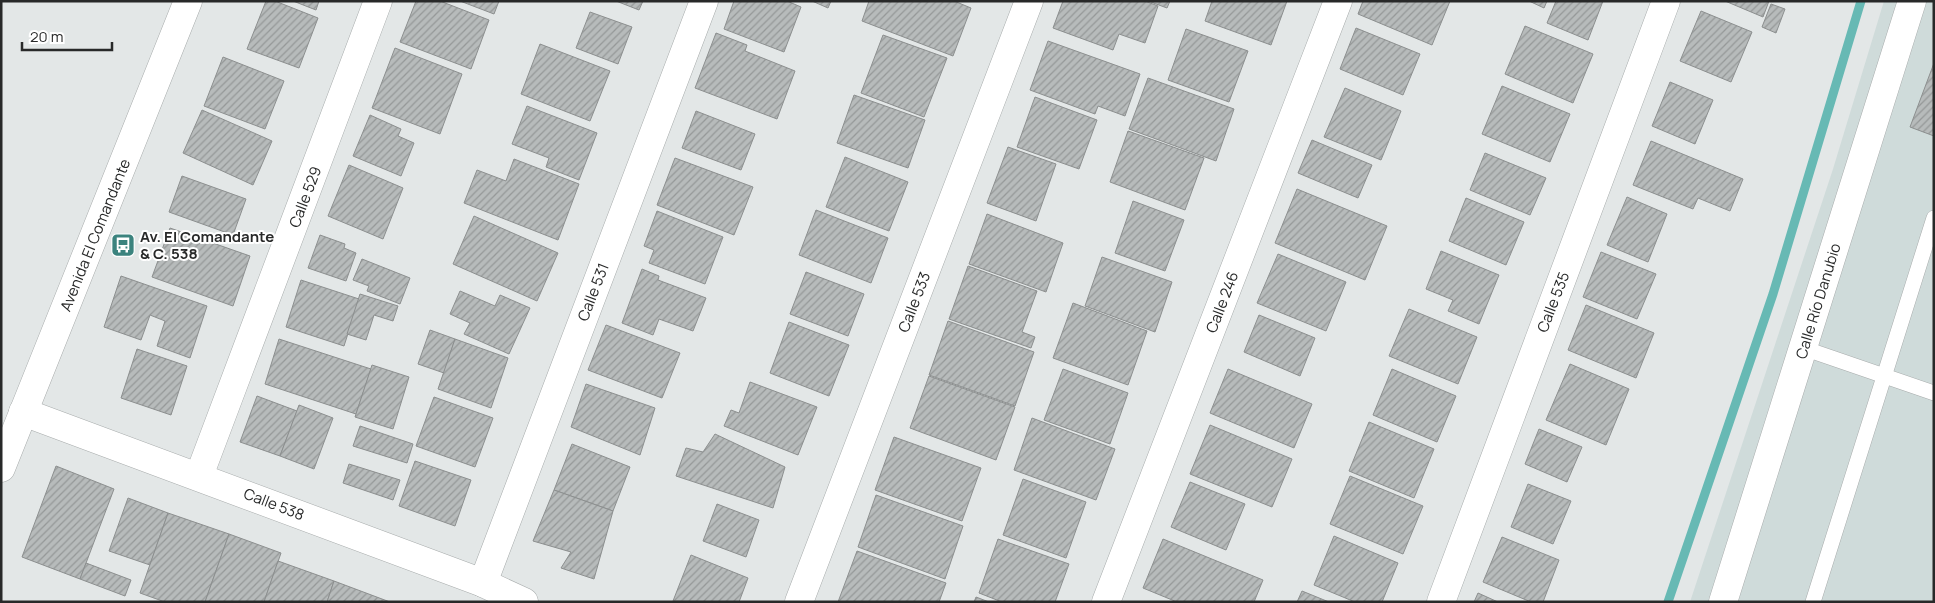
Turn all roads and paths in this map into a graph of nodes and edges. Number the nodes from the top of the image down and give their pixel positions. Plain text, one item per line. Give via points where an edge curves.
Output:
1 (188, 1) edge
2 (378, 1) edge
3 (704, 1) edge
4 (1029, 1) edge
5 (1338, 1) edge
6 (1666, 1) edge
7 (1912, 1) edge
8 (1934, 218) edge
9 (1803, 348) junction
10 (1884, 376) junction
11 (1934, 394) edge
12 (23, 412) junction
13 (1, 468) edge
14 (199, 476) junction
15 (483, 583) junction
16 (524, 602) edge
17 (798, 602) edge
18 (1106, 602) edge
19 (1441, 602) edge
20 (1723, 602) edge
21 (1813, 602) edge

1 - 12 street, Avenida El Comandante
2 - 14 street, Calle 529
3 - 15 street, Calle 531
4 - 17 street, Calle 533
5 - 18 street, Calle 246
6 - 19 street, Calle 535
7 - 9 street, Calle Río Danubio
8 - 10 lane
9 - 10 lane
9 - 20 street, Calle Río Danubio
10 - 11 lane
10 - 21 lane
12 - 13 street, Avenida El Comandante
12 - 14 street, Calle 538
14 - 15 street, Calle 538
15 - 16 street, Calle 538

